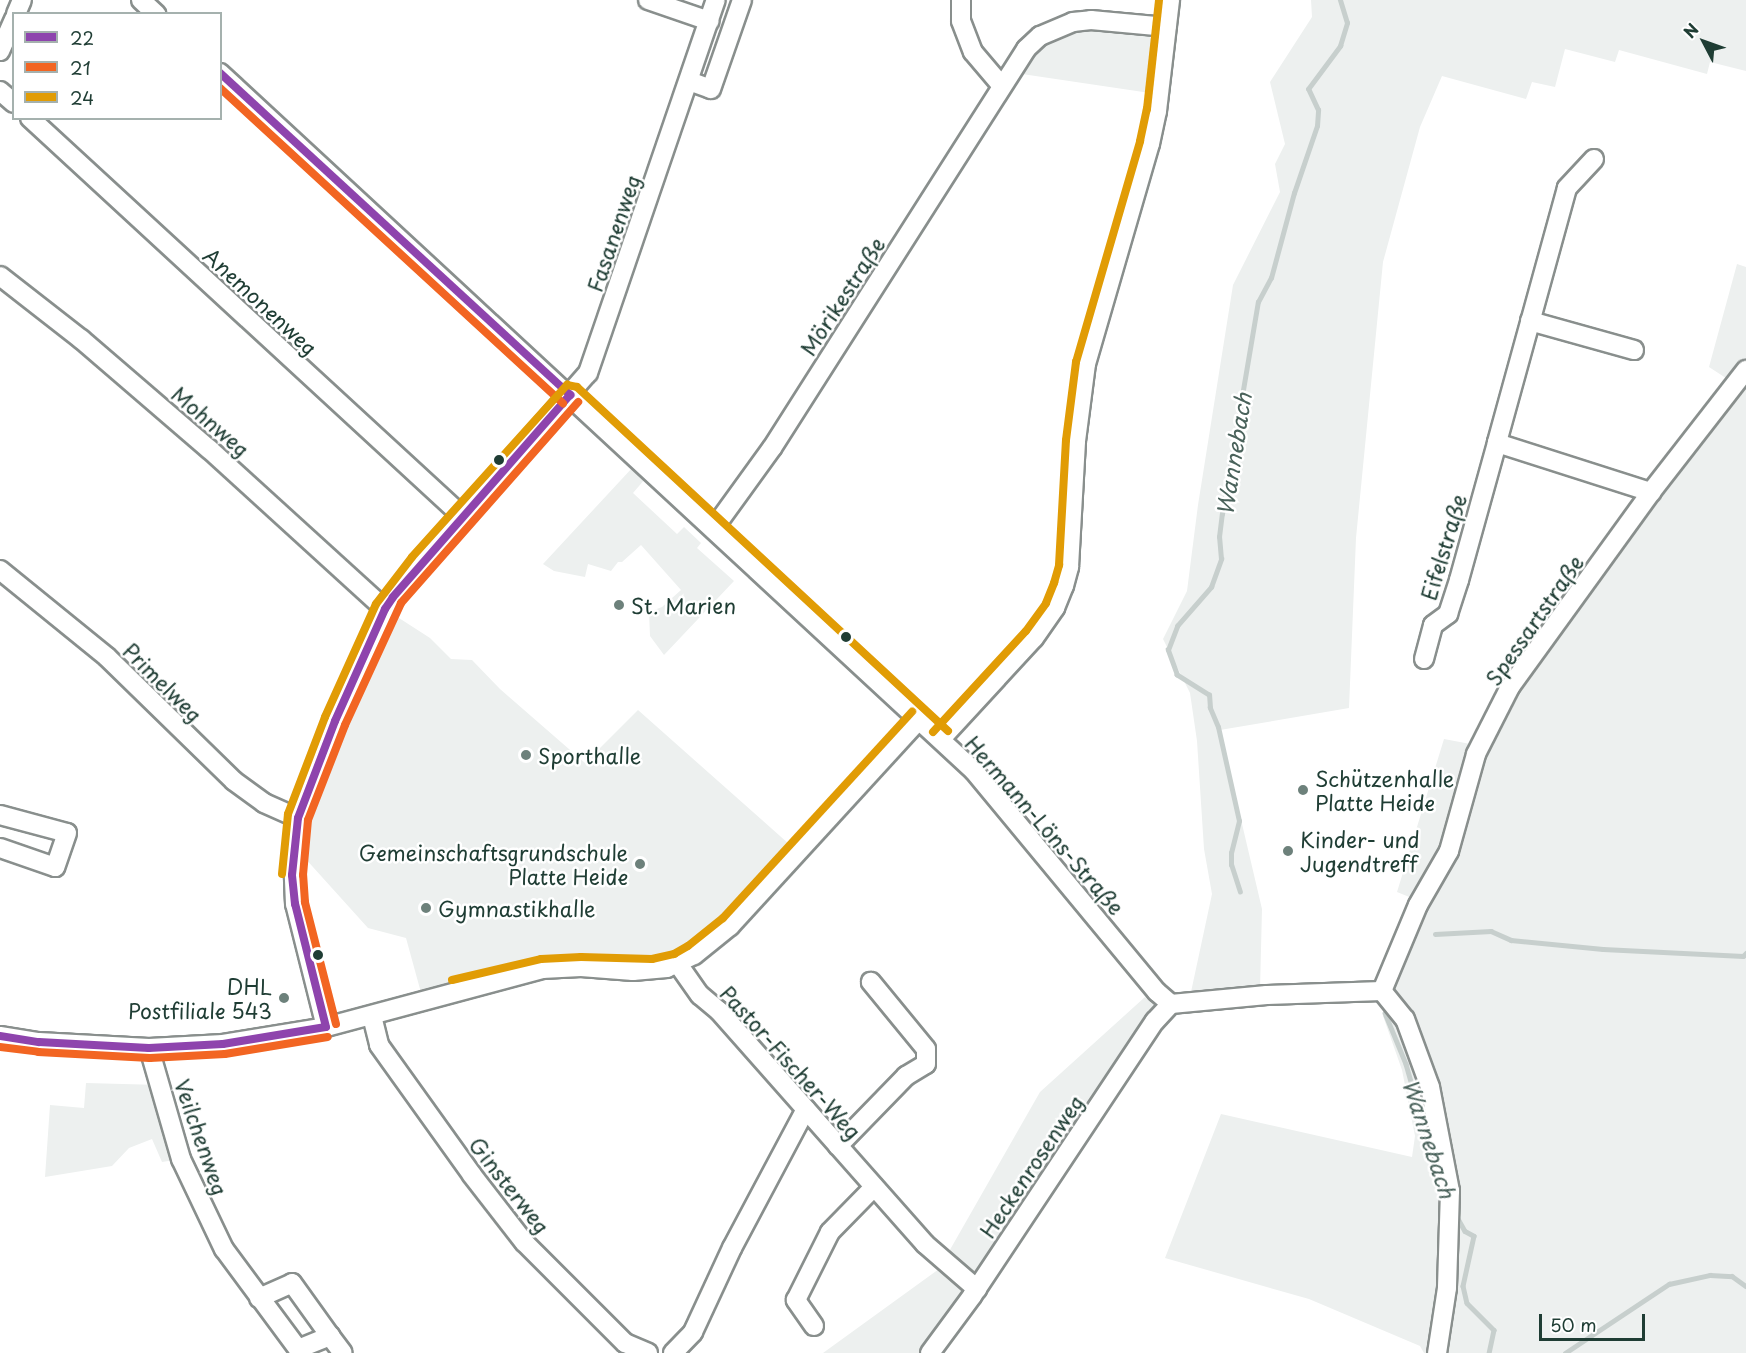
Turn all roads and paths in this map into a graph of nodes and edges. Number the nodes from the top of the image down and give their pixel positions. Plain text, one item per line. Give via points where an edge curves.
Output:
1 (141, 0) edge
2 (648, 0) edge
3 (716, 0) edge
4 (742, 0) edge
5 (961, 0) edge
6 (1170, 0) edge
7 (154, 12) edge
8 (709, 21) junction
9 (12, 24) edge
10 (1167, 27) junction
11 (0, 51) edge
12 (222, 75) edge
13 (689, 81) junction
14 (1001, 85) junction
15 (0, 91) edge
16 (12, 101) edge
17 (32, 120) edge
18 (1594, 159) dead end
19 (0, 276) edge
20 (1530, 321) junction
21 (1634, 350) dead end
22 (1746, 370) edge
23 (570, 395) junction
24 (1497, 443) junction
25 (1651, 492) junction
26 (462, 516) junction
27 (714, 528) junction
28 (0, 570) edge
29 (385, 609) junction
30 (1424, 659) dead end
31 (920, 719) junction
32 (941, 739) junction
33 (0, 815) edge
34 (298, 818) junction
35 (0, 848) edge
36 (678, 964) junction
37 (871, 982) dead end
38 (1382, 991) junction
39 (1171, 1004) junction
40 (372, 1016) junction
41 (326, 1027) junction
42 (0, 1036) edge
43 (149, 1048) junction
44 (806, 1109) junction
45 (838, 1146) junction
46 (874, 1187) junction
47 (976, 1289) junction
48 (259, 1298) junction
49 (814, 1326) dead end
50 (330, 1336) junction
51 (343, 1353) edge
52 (648, 1353) edge
53 (673, 1353) edge
54 (930, 1353) edge
55 (1437, 1353) edge

1 - 7 street
2 - 8 street
3 - 8 street, Fasanenweg
4 - 13 street via 711,89
5 - 14 street via 961,21 973,52
6 - 10 street
8 - 13 street, Fasanenweg
9 - 11 street
10 - 14 street, Mörikestraße via 1091,21 1056,28 1026,49
10 - 32 street via 1158,111 1086,364 1076,441 1069,567 1064,586 1055,608 1034,638
12 - 23 street, Hermann-Löns-Straße
13 - 23 street, Fasanenweg via 591,366
14 - 27 street, Mörikestraße via 772,448
15 - 16 street
17 - 26 street, Anemonenweg
18 - 20 street, Eifelstraße via 1567,188
19 - 29 street, Mohnweg via 90,346 274,506
20 - 21 street
20 - 24 street, Eifelstraße
22 - 25 street, Spessartstraße
23 - 26 street, Fasanenweg
23 - 27 street, Hermann-Löns-Straße
24 - 25 street
24 - 30 street, Eifelstraße via 1448,614 1434,625
25 - 38 street, Spessartstraße via 1510,687 1476,754 1449,851 1418,905
26 - 29 street, Fasanenweg
27 - 31 street, Hermann-Löns-Straße
28 - 34 street, Primelweg via 107,657 234,781 264,803
29 - 34 street, Fasanenweg via 335,721
31 - 32 street, Hermann-Löns-Straße
31 - 36 street via 730,926
32 - 39 street, Hermann-Löns-Straße via 987,784 1157,992
33 - 35 street via 67,833 55,867
34 - 41 street, Fasanenweg via 293,856 295,904
36 - 40 street via 653,970 542,969 454,990
36 - 44 street, Pastor-Fischer-Weg via 700,995 719,1011
37 - 45 street via 926,1049 926,1064 906,1076
38 - 39 street via 1267,995
38 - 55 street via 1405,1019 1430,1088 1450,1191 1447,1288
39 - 47 street, Heckenrosenweg via 1155,1021
40 - 41 street
40 - 52 street, Ginsterweg via 379,1045 524,1242 625,1343
41 - 43 street via 223,1044
42 - 43 street
43 - 48 street, Veilchenweg via 181,1159 197,1196 224,1249
44 - 45 street, Pastor-Fischer-Weg
44 - 53 street via 732,1248 693,1332
45 - 46 street, Pastor-Fischer-Weg
46 - 47 street, Pastor-Fischer-Weg via 925,1244
46 - 49 street via 830,1232 796,1300
47 - 54 street, Heckenrosenweg
48 - 50 street, Veilchenweg via 298,1349
48 - 50 street via 292,1283
50 - 51 street

